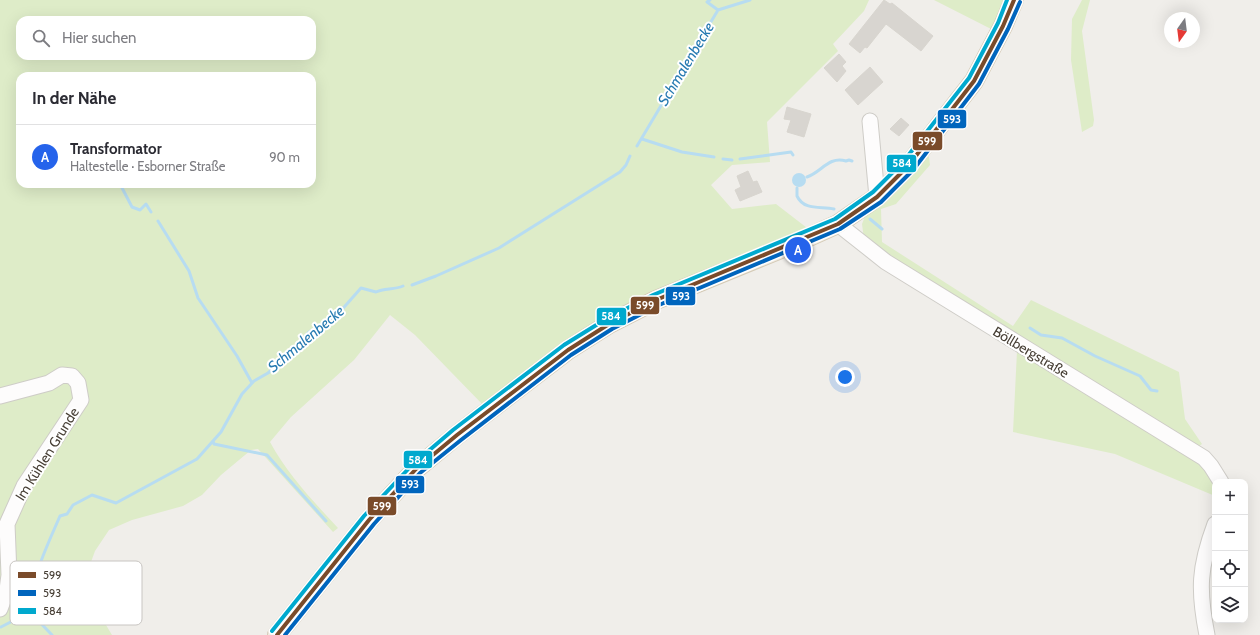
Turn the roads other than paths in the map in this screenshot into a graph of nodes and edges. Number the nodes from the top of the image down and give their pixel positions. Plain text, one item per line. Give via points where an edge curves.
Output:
1 (1014, 0) edge
2 (870, 120) dead end
3 (877, 197) junction
4 (838, 224) junction
5 (0, 396) edge
6 (1219, 479) edge
7 (1212, 532) edge
8 (0, 609) edge
9 (277, 635) edge
10 (1207, 635) edge

1 - 3 main road via 974,81 908,166
2 - 3 street
3 - 4 main road
4 - 6 street, Böllbergstraße via 886,262 1204,458
4 - 9 main road via 656,300 609,324 568,350 416,469 369,520
5 - 8 street, Im Kühlen Grunde via 49,383 62,375 72,376 78,383 81,400 24,486 6,524 9,575
7 - 10 street via 1201,571 1201,595

